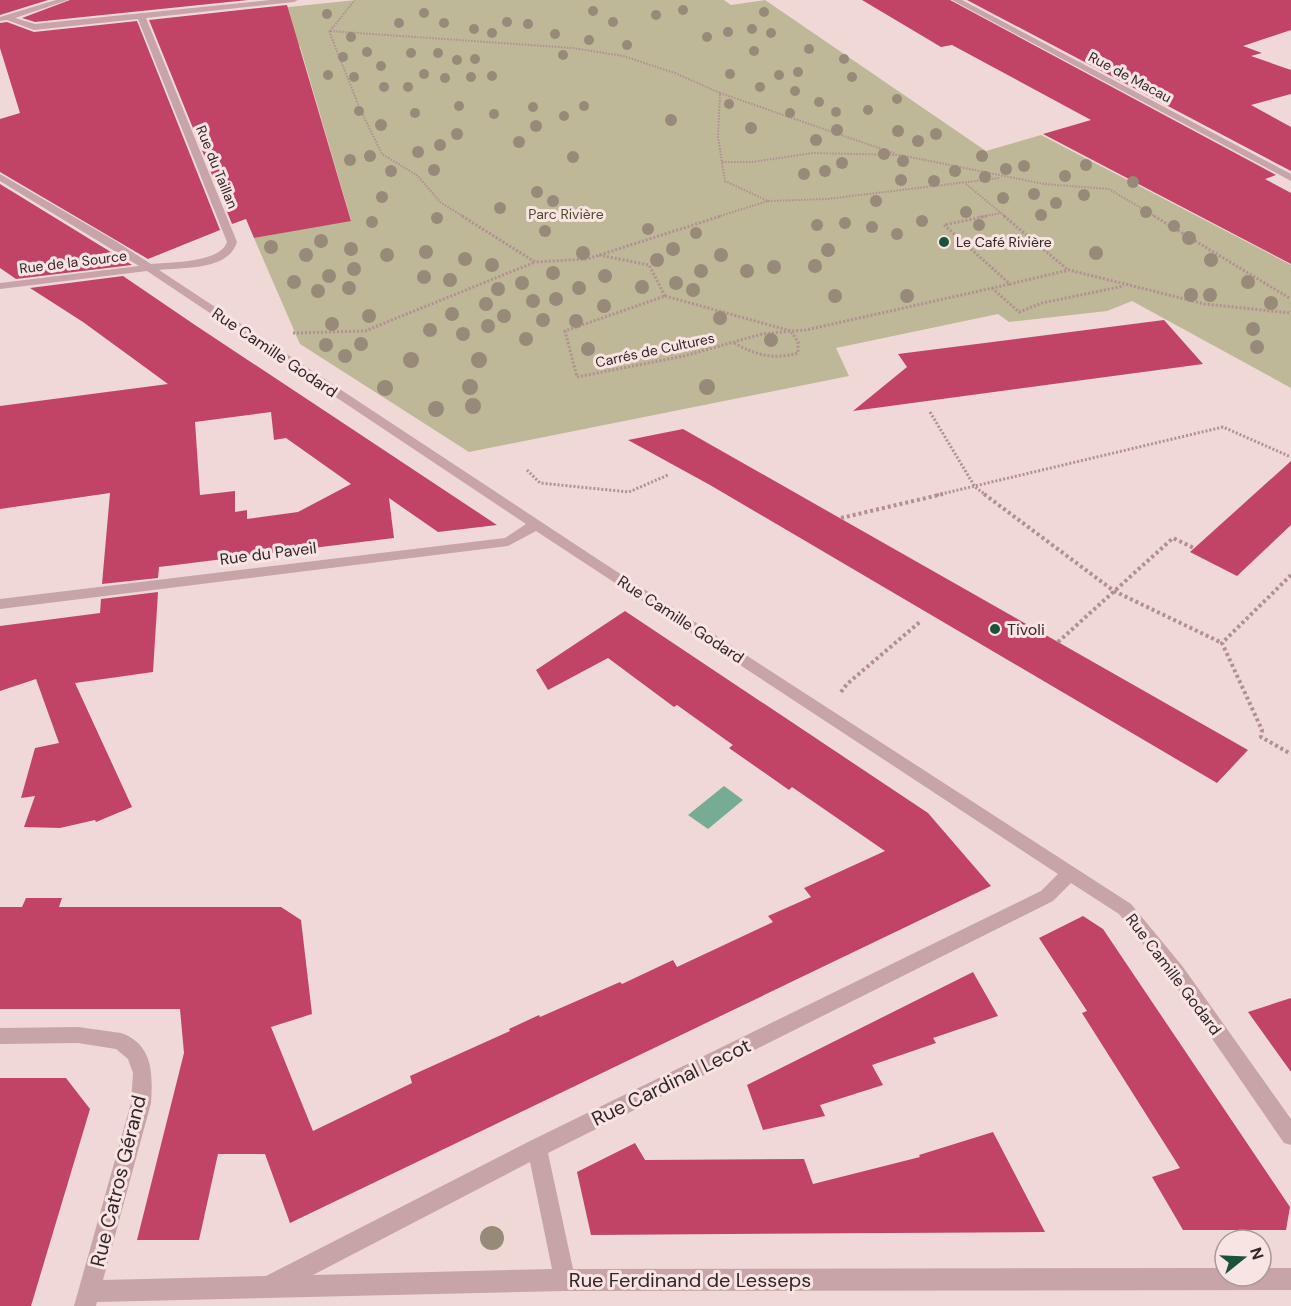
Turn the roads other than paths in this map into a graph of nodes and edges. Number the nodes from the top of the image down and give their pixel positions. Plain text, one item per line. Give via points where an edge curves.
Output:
1 (64, 0) edge
2 (294, 0) edge
3 (956, 0) edge
4 (141, 16) junction
5 (4, 19) edge
6 (0, 177) edge
7 (1291, 178) edge
8 (150, 268) junction
9 (0, 286) edge
10 (537, 524) junction
11 (0, 604) edge
12 (1071, 872) junction
13 (0, 1036) edge
14 (1291, 1136) edge
15 (537, 1148) junction
16 (1291, 1279) edge
17 (565, 1280) junction
18 (266, 1287) junction
19 (87, 1299) edge

1 - 5 street
2 - 4 street
3 - 7 street, Rue de Macau
4 - 5 street via 34,27
4 - 8 street, Rue du Taillan via 232,242 230,250 213,260
6 - 8 street, Rue Camille Godard
8 - 9 street, Rue de la Source
8 - 10 street, Rue Camille Godard
10 - 11 street, Rue du Paveil via 508,542
10 - 12 street, Rue Camille Godard
12 - 14 street, Rue Camille Godard via 1137,920
12 - 15 street, Rue Cardinal Lecot via 1047,896
13 - 19 street, Rue Catros Gérand via 78,1035 121,1041 136,1054 143,1072 141,1103
15 - 17 street
15 - 18 street, Rue Cardinal Lecot
16 - 17 street, Rue Ferdinand de Lesseps
17 - 18 street, Rue Ferdinand de Lesseps
18 - 19 street, Rue Ferdinand de Lesseps

